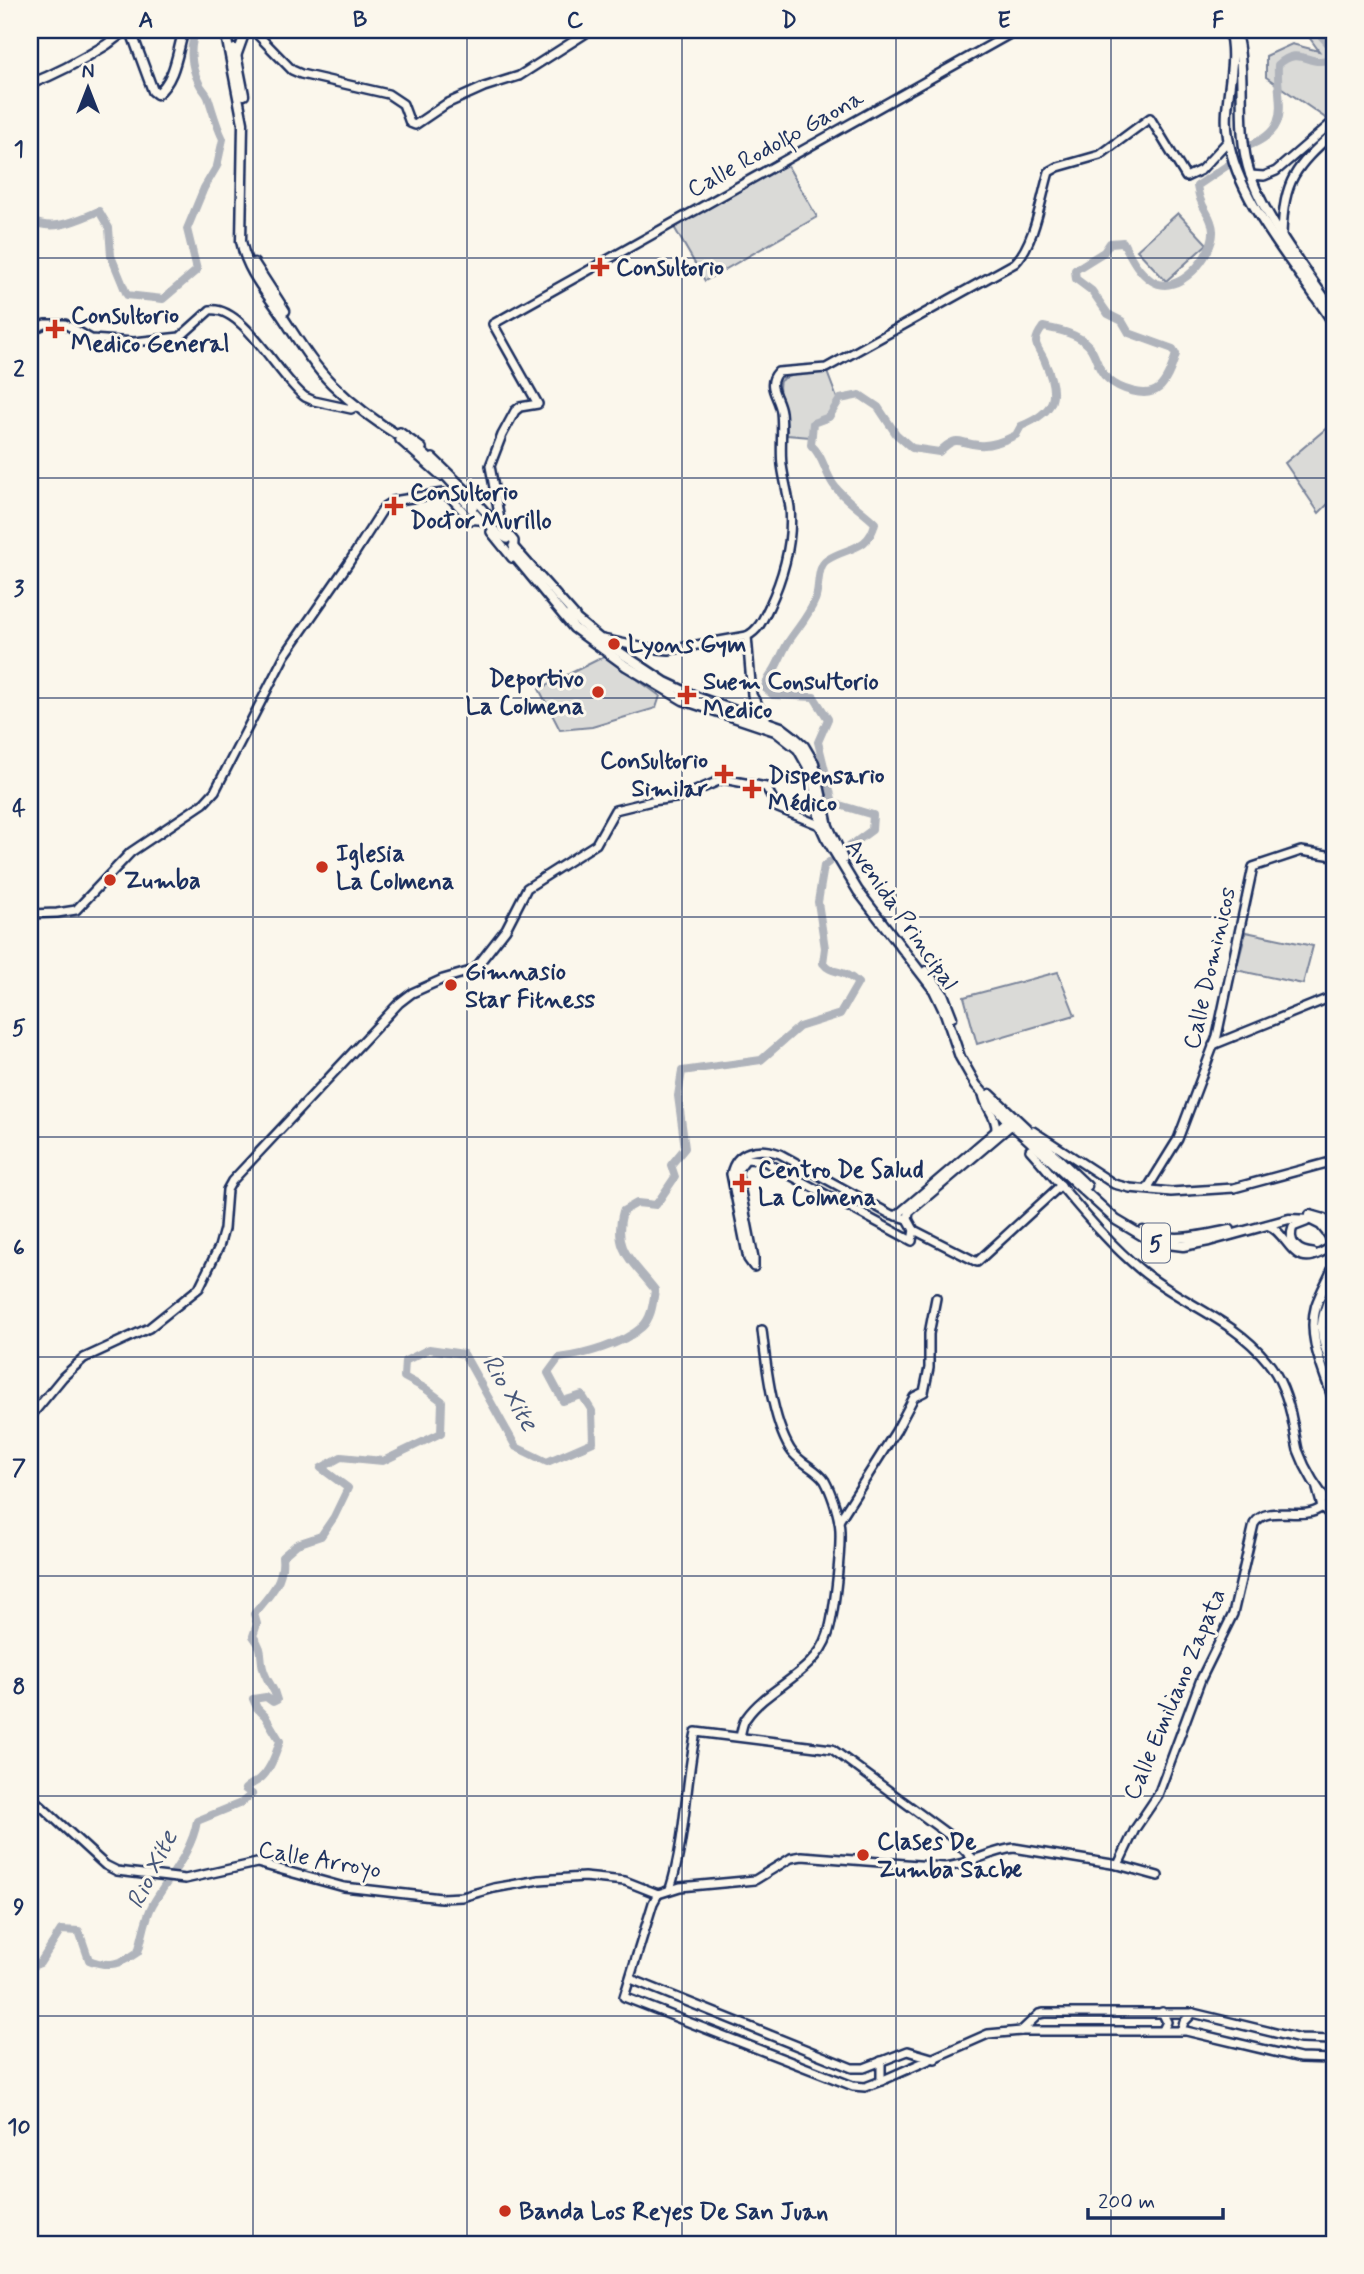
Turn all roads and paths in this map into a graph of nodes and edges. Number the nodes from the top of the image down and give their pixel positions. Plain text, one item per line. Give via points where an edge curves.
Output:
1 (184, 30) edge
2 (225, 30) edge
3 (231, 30) edge
4 (246, 30) edge
5 (253, 30) edge
6 (591, 30) edge
7 (1017, 30) edge
8 (1230, 30) edge
9 (1235, 30) edge
10 (129, 31) edge
11 (234, 58) junction
12 (30, 84) edge
13 (1229, 93) junction
14 (1240, 93) junction
15 (1334, 121) edge
16 (1334, 132) edge
17 (1228, 141) junction
18 (1250, 175) junction
19 (1282, 234) junction
20 (1334, 312) edge
21 (1334, 324) edge
22 (296, 332) junction
23 (30, 340) edge
24 (357, 406) junction
25 (399, 434) junction
26 (476, 506) junction
27 (479, 519) junction
28 (507, 539) junction
29 (514, 547) junction
30 (505, 548) junction
31 (516, 558) junction
32 (577, 625) junction
33 (750, 635) junction
34 (600, 639) junction
35 (767, 721) junction
36 (824, 827) junction
37 (1334, 856) edge
38 (30, 914) edge
39 (1334, 996) edge
40 (1213, 1045) junction
41 (983, 1094) junction
42 (1014, 1122) junction
43 (996, 1132) junction
44 (1049, 1160) junction
45 (1334, 1161) edge
46 (1061, 1185) junction
47 (1147, 1189) junction
48 (895, 1216) junction
49 (908, 1219) junction
50 (1266, 1225) junction
51 (1321, 1225) junction
52 (1334, 1229) edge
53 (914, 1230) junction
54 (1334, 1246) edge
55 (1324, 1251) junction
56 (1334, 1266) edge
57 (1334, 1288) edge
58 (936, 1298) dead end
59 (762, 1330) dead end
60 (1334, 1374) edge
61 (1334, 1401) edge
62 (30, 1417) edge
63 (1316, 1488) junction
64 (1321, 1507) junction
65 (1334, 1509) edge
66 (1334, 1519) edge
67 (839, 1521) junction
68 (740, 1737) junction
69 (30, 1796) edge
70 (974, 1860) junction
71 (1118, 1865) junction
72 (1158, 1876) dead end
73 (670, 1889) junction
74 (658, 1894) junction
75 (631, 1979) junction
76 (668, 1994) junction
77 (661, 2011) junction
78 (1162, 2012) junction
79 (1193, 2013) junction
80 (1163, 2030) junction
81 (1021, 2031) junction
82 (1181, 2031) junction
83 (764, 2033) junction
84 (1334, 2040) edge
85 (758, 2049) junction
86 (935, 2059) junction
87 (1333, 2059) edge
88 (881, 2061) junction
89 (881, 2081) junction

1 - 10 main road via 167,83 157,94
2 - 11 main road
3 - 11 main road
4 - 11 street
5 - 6 street via 292,70 388,94 403,104 415,125 446,104 519,76
7 - 29 street, Calle Rodolfo Gaona via 493,324 538,404 515,411 491,461 501,525
8 - 13 main road
9 - 14 main road
10 - 12 main road
11 - 22 main road via 243,123 241,241 254,275
13 - 14 street
13 - 17 main road
14 - 18 main road via 1242,139
15 - 18 street via 1276,171
16 - 19 street via 1290,182
17 - 21 main road via 1246,194
17 - 33 street via 1201,170 1186,177 1150,118 1093,159 1049,172 1042,205 1015,263 826,368 783,371 774,377 791,536 773,598
18 - 19 main road
19 - 20 main road
22 - 24 main road via 330,382
22 - 25 main road via 335,380
23 - 24 street via 39,326 53,323 65,324 91,339 134,342 180,337 210,310 221,310 243,327 305,397 351,409
24 - 25 main road
25 - 26 main road via 440,467
25 - 27 street
26 - 27 street
26 - 28 street, 5
27 - 28 street
27 - 30 street
27 - 38 street via 471,520 443,493 385,506 285,655 215,791 131,852 76,910
28 - 29 street, 5
29 - 30 street
29 - 31 street
29 - 32 street, 5
30 - 31 street
31 - 32 main road
32 - 34 main road, 5
32 - 36 main road, 5 via 666,692 786,737 810,767
33 - 34 street via 654,649
33 - 35 street via 752,695
34 - 35 main road, 5 via 681,691
35 - 36 main road, 5 via 789,732 809,753 819,779
36 - 41 main road, Avenida Principal / 5 via 838,861 858,891 934,990 960,1057
36 - 42 main road, Avenida Principal / 5 via 856,879 943,994 976,1077
36 - 62 street via 778,808 766,787 723,779 682,797 615,810 596,844 527,888 506,929 474,970 412,993 391,1010 229,1184 222,1237 199,1288 149,1328 84,1358
37 - 40 street, Calle Dominicos via 1301,851 1253,867
39 - 40 street
40 - 47 street, Calle Dominicos via 1178,1139
41 - 42 main road, Avenida Principal / 5
41 - 43 street
42 - 43 street
42 - 44 main road, 5
42 - 47 street via 1114,1184
42 - 49 street via 909,1212
42 - 52 main road, 5 via 1118,1215 1149,1234 1191,1238 1297,1213 1324,1219
43 - 48 street
44 - 46 street via 1030,1150
44 - 50 main road, 5 via 1116,1220 1153,1242 1183,1246
45 - 47 street via 1234,1188
46 - 53 street via 976,1262
46 - 63 street via 1087,1219 1141,1270 1232,1327 1267,1361 1282,1386 1299,1452
48 - 49 street
48 - 53 street via 771,1150 749,1151 733,1165 748,1259 754,1267 737,1171 750,1158 762,1160 912,1241
49 - 53 street
50 - 51 main road, 5 via 1298,1218
50 - 55 street via 1282,1234 1302,1256
51 - 54 main road
51 - 55 street via 1305,1222 1291,1233 1295,1246 1305,1252
54 - 55 street
56 - 61 main road via 1316,1307 1313,1329
57 - 60 main road via 1321,1325
58 - 67 street via 924,1392 914,1397
59 - 67 street via 769,1381 785,1440 792,1453 824,1480
63 - 64 street
63 - 65 street
64 - 66 street
64 - 71 street, Calle Emiliano Zapata via 1308,1513 1267,1513 1254,1524 1233,1614 1201,1679 1154,1803
67 - 68 street via 829,1633 810,1663 746,1717
68 - 70 street via 832,1749 953,1838
68 - 73 street via 696,1732
69 - 74 street, Calle Arroyo via 111,1869 179,1879 257,1863 344,1887 441,1898 524,1882 584,1877 625,1881
70 - 71 street via 1014,1848
70 - 73 street via 936,1867 802,1856 755,1880
71 - 72 street
73 - 74 street
74 - 75 street
75 - 76 street
75 - 77 street via 625,1997
76 - 77 street
76 - 83 street
77 - 85 street
78 - 79 street
78 - 80 street via 1167,2022
78 - 81 street via 1044,2013
79 - 82 street
79 - 84 street via 1300,2039
80 - 81 street
80 - 82 street
81 - 86 street via 988,2035
82 - 87 street via 1300,2058
83 - 85 street
83 - 88 street via 852,2068
85 - 89 street via 853,2086
86 - 88 street via 908,2051
86 - 89 street
88 - 89 street

